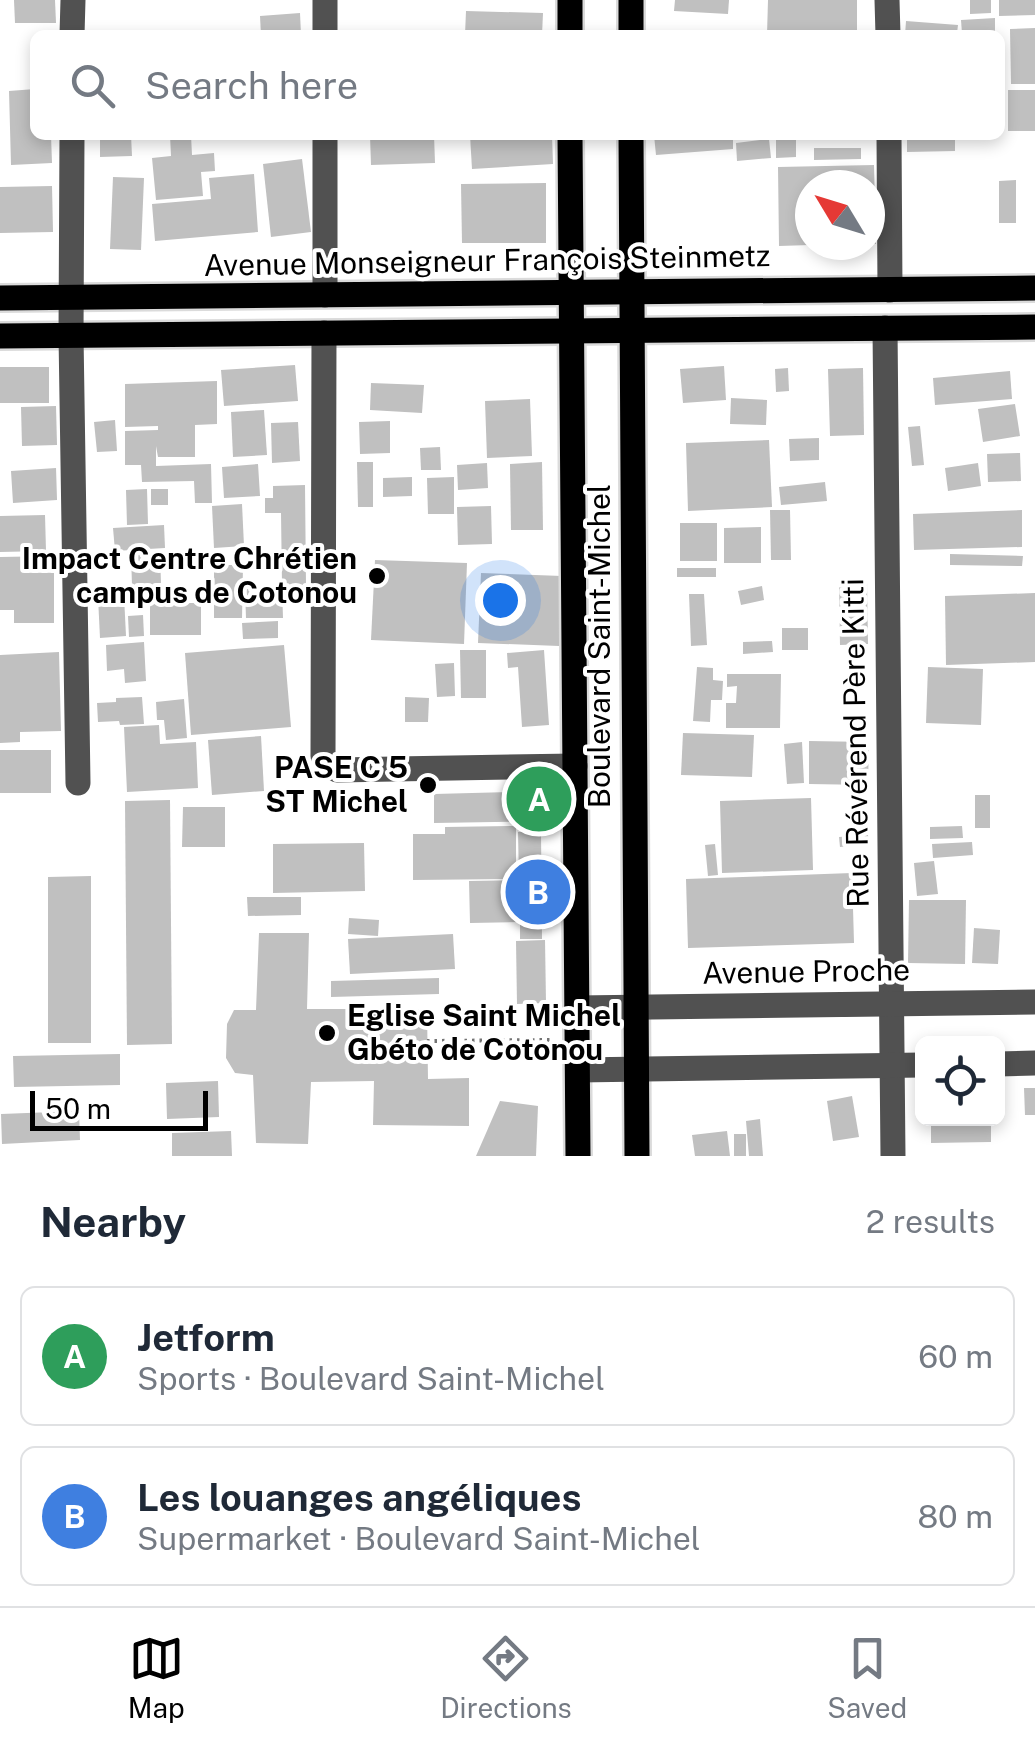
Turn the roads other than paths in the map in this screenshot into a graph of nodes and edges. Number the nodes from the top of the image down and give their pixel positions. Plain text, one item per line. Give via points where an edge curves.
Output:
1 (73, 0) edge
2 (324, 0) edge
3 (570, 0) edge
4 (632, 0) edge
5 (888, 0) edge
6 (72, 30) edge
7 (325, 30) edge
8 (570, 30) edge
9 (631, 30) edge
10 (888, 30) edge
11 (72, 140) edge
12 (325, 140) edge
13 (570, 140) edge
14 (630, 140) edge
15 (889, 140) edge
16 (1035, 288) edge
17 (890, 290) junction
18 (631, 292) junction
19 (569, 293) junction
20 (325, 295) junction
21 (0, 298) edge
22 (71, 298) junction
23 (1035, 327) edge
24 (884, 328) junction
25 (571, 331) junction
26 (630, 331) junction
27 (324, 333) junction
28 (0, 336) edge
29 (72, 336) junction
30 (575, 766) junction
31 (78, 782) dead end
32 (1035, 1002) edge
33 (891, 1004) junction
34 (636, 1007) junction
35 (577, 1008) junction
36 (1005, 1064) edge
37 (1035, 1064) edge
38 (915, 1065) edge
39 (892, 1066) junction
40 (578, 1070) junction
41 (636, 1070) junction
42 (578, 1156) edge
43 (637, 1156) edge
44 (893, 1156) edge

1 - 6 street
2 - 7 street
3 - 8 main road
4 - 9 main road
5 - 10 street
11 - 22 street
12 - 20 street
13 - 19 main road, Boulevard Saint-Michel
14 - 18 main road, Boulevard Saint-Michel
15 - 17 street
16 - 17 main road, Avenue Monseigneur François Steinmetz
17 - 18 main road, Avenue Monseigneur François Steinmetz
18 - 19 main road, Avenue Monseigneur François Steinmetz
18 - 26 main road, Boulevard Saint-Michel
19 - 20 main road, Avenue Monseigneur François Steinmetz
19 - 25 main road, Boulevard Saint-Michel
20 - 22 main road, Avenue Monseigneur François Steinmetz
21 - 22 main road, Avenue Monseigneur François Steinmetz
22 - 29 street
23 - 24 main road
24 - 26 main road
24 - 33 street, Rue Révérend Père Kitti
25 - 26 main road
25 - 27 main road
25 - 30 main road, Boulevard Saint-Michel
26 - 34 main road, Boulevard Saint-Michel
27 - 29 main road
27 - 30 street via 322,756 337,770
28 - 29 main road
29 - 31 street
30 - 35 main road, Boulevard Saint-Michel
32 - 33 street, Avenue Proche
33 - 34 street, Avenue Proche
33 - 39 street, Rue Révérend Père Kitti
34 - 35 street, Avenue Proche
34 - 41 main road, Boulevard Saint-Michel
35 - 40 main road, Boulevard Saint-Michel
36 - 37 street
38 - 39 street
39 - 41 street
39 - 44 street, Rue Révérend Père Kitti
40 - 41 street
40 - 42 main road, Boulevard Saint-Michel
41 - 43 main road, Boulevard Saint-Michel

